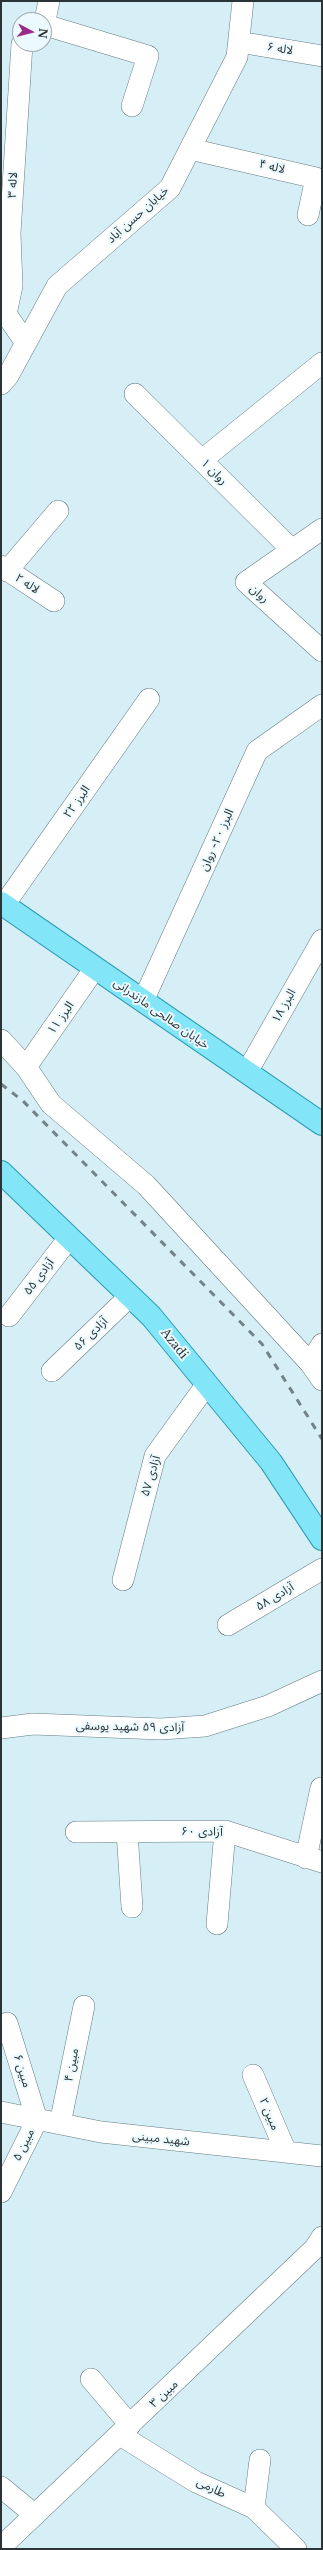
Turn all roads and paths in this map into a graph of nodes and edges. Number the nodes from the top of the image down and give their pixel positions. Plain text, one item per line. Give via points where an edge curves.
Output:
1 (49, 1) edge
2 (243, 1) edge
3 (47, 12) edge
4 (52, 27) edge
5 (239, 42) junction
6 (21, 52) edge
7 (322, 56) edge
8 (132, 106) dead end
9 (190, 149) junction
10 (308, 215) dead end
11 (26, 343) junction
12 (322, 363) edge
13 (1, 384) edge
14 (134, 394) dead end
15 (202, 460) junction
16 (58, 510) dead end
17 (322, 529) edge
18 (292, 550) junction
19 (4, 568) edge
20 (54, 601) dead end
21 (322, 651) edge
22 (149, 699) dead end
23 (322, 705) edge
24 (2, 904) edge
25 (322, 940) edge
26 (316, 963) edge
27 (96, 968) junction
28 (143, 1001) junction
29 (1, 1040) edge
30 (26, 1067) junction
31 (247, 1072) junction
32 (322, 1124) edge
33 (1, 1172) edge
34 (68, 1238) junction
35 (130, 1296) junction
36 (9, 1316) dead end
37 (322, 1344) edge
38 (310, 1363) junction
39 (52, 1371) dead end
40 (322, 1380) edge
41 (207, 1384) junction
42 (322, 1539) edge
43 (322, 1570) edge
44 (123, 1580) dead end
45 (228, 1625) dead end
46 (322, 1681) edge
47 (1, 1728) edge
48 (321, 1788) dead end
49 (225, 1831) junction
50 (76, 1832) dead end
51 (127, 1832) junction
52 (314, 1860) edge
53 (132, 1907) dead end
54 (217, 1924) dead end
55 (84, 2006) dead end
56 (6, 2023) dead end
57 (252, 2075) dead end
58 (1, 2112) edge
59 (36, 2120) junction
60 (60, 2124) junction
61 (286, 2152) junction
62 (322, 2156) edge
63 (1, 2192) edge
64 (322, 2239) edge
65 (91, 2379) dead end
66 (125, 2430) junction
67 (260, 2460) dead end
68 (1, 2487) edge
69 (254, 2508) junction
70 (35, 2515) junction
71 (1, 2547) edge
72 (296, 2549) edge

1 - 3 street
2 - 5 street, خیابان حسن آباد
4 - 8 street via 148,56
5 - 7 street, لاله ۶
5 - 9 street, خیابان حسن آباد via 237,57
6 - 11 street, لاله ۳ via 10,233 12,286 6,314
9 - 10 street, لاله ۴ via 316,178
9 - 11 street, خیابان حسن آباد via 170,188 57,286
11 - 13 street, خیابان حسن آباد
12 - 15 street
14 - 15 street, روان ۱
15 - 18 street, روان ۱
16 - 19 street
17 - 18 street, روان
18 - 21 street, روان via 246,582
19 - 20 street, لاله ۲
22 - 24 street, البرز ۲۲
23 - 28 street, البرز ۲۰- روان via 257,751
24 - 27 main road, خیابان صالحی مازندرانی
25 - 26 street, البرز ۱۸
26 - 31 street, البرز ۱۸
27 - 28 main road, خیابان صالحی مازندرانی
27 - 30 street, البرز ۱۱
28 - 31 main road, خیابان صالحی مازندرانی
29 - 30 street
30 - 38 street via 51,1104 146,1185
31 - 32 main road, خیابان صالحی مازندرانی
33 - 34 main road, Azadi
34 - 35 main road, Azadi
34 - 36 street, آزادی ۵۵
35 - 39 street, آزادی ۵۶
35 - 41 main road, Azadi via 151,1316
37 - 38 street
38 - 40 street
41 - 42 main road, Azadi via 271,1462
41 - 44 street, آزادی ۵۷ via 155,1456
43 - 45 street, آزادی ۵۸
46 - 47 street, آزادی ۵۹ شهید یوسفی via 268,1706 205,1726 161,1729 33,1724
48 - 52 street
49 - 51 street, آزادی ۶۰
49 - 52 street, آزادی ۶۰
49 - 54 street
50 - 51 street, آزادی ۶۰
51 - 53 street
55 - 60 street, مبین ۴
56 - 59 street, مبین ۶
57 - 61 street, مبین ۲
58 - 59 street, شهید مبینی
59 - 60 street, شهید مبینی
59 - 63 street, مبین ۵
60 - 61 street, شهید مبینی via 101,2132
61 - 62 street, شهید مبینی
64 - 66 street, مبین ۳
65 - 66 street, طارمی
66 - 69 street, طارمی via 196,2482
66 - 70 street, مبین ۳
67 - 69 street
68 - 70 street
69 - 72 street, طارمی
70 - 71 street, مبین ۳

